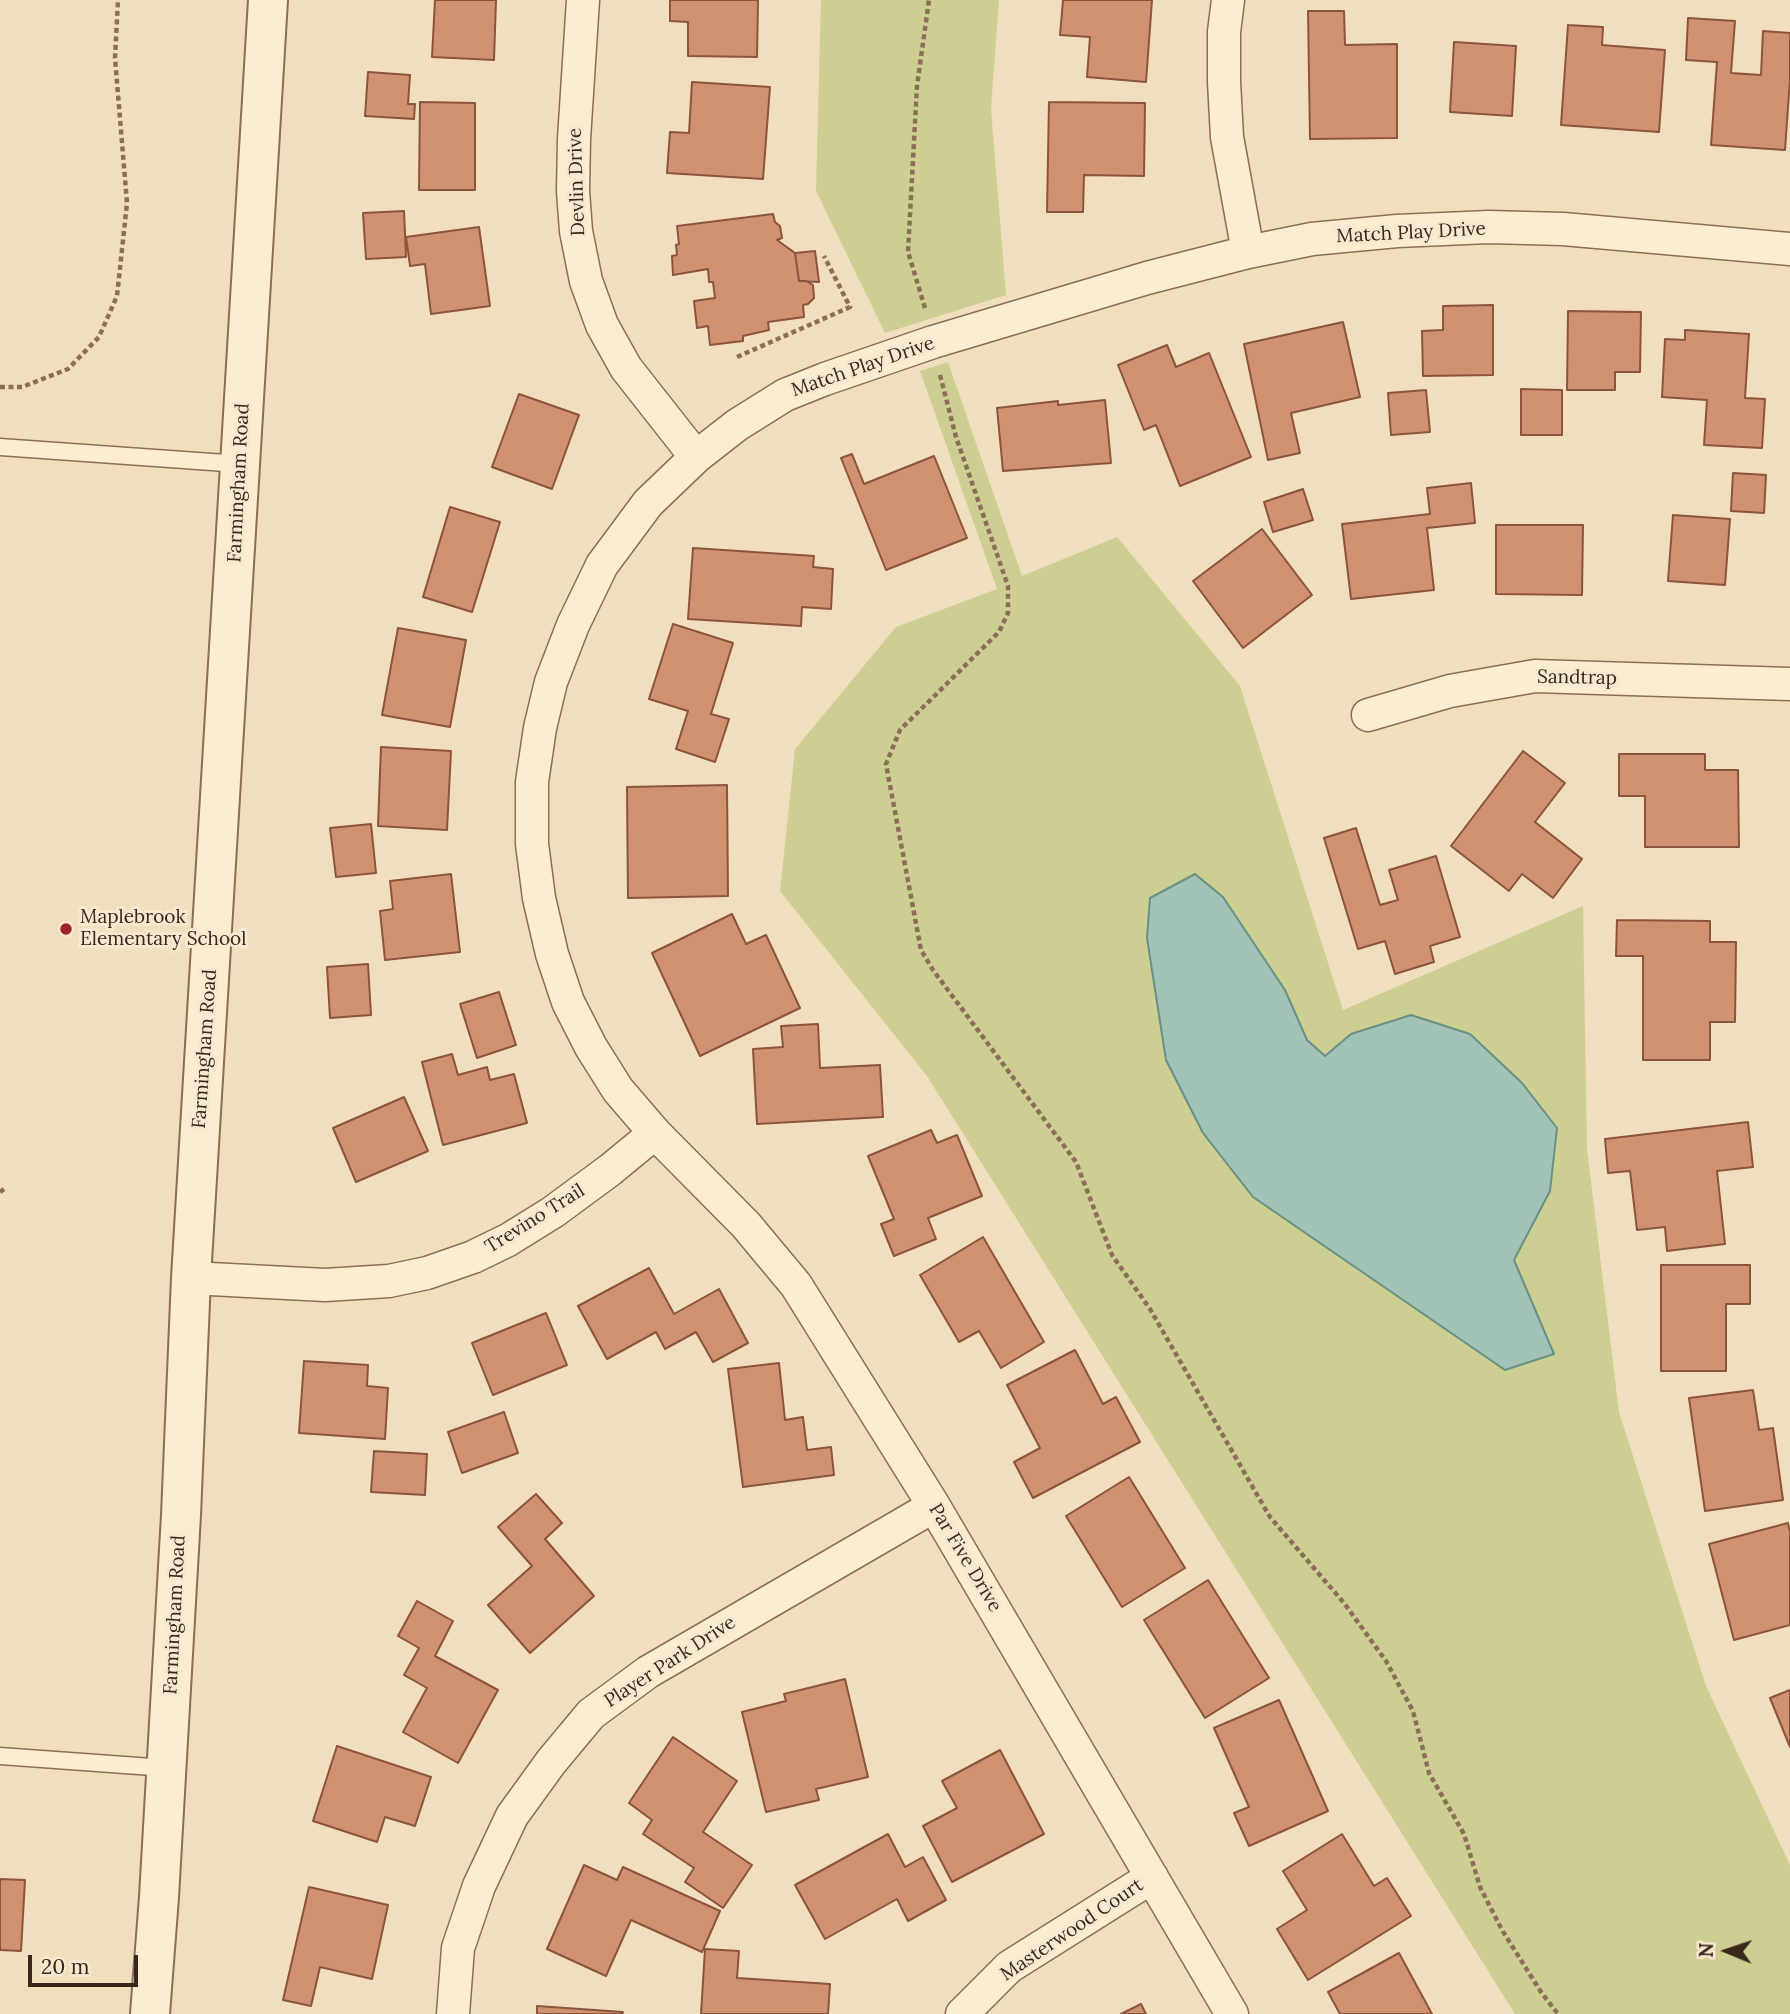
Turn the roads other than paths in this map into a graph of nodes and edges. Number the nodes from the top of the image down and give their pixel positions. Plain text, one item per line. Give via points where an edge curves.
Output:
1 (268, 0) edge
2 (583, 0) edge
3 (1228, 0) edge
4 (1790, 249) edge
5 (1248, 252) junction
6 (0, 447) edge
7 (696, 457) junction
8 (240, 464) junction
9 (1790, 684) edge
10 (1368, 715) dead end
11 (654, 1133) junction
12 (191, 1278) junction
13 (934, 1506) junction
14 (0, 1756) edge
15 (166, 1768) junction
16 (1153, 1877) junction
17 (150, 2014) edge
18 (453, 2014) edge
19 (962, 2014) edge
20 (1232, 2014) edge

1 - 8 street, Farmingham Road
2 - 7 street, Devlin Drive via 573,191 586,281 602,325 626,368
3 - 5 street via 1224,32 1227,138
4 - 5 street, Match Play Drive via 1489,227 1311,239
5 - 7 street, Match Play Drive via 933,342 785,395
6 - 8 lane
7 - 11 street, Match Play Drive via 648,503 602,565 551,682 532,782 532,844 539,898 568,1002 618,1090
8 - 12 street, Farmingham Road
9 - 10 street, Sandtrap via 1535,676 1450,691
11 - 12 street, Trevino Trail via 553,1212 508,1240 427,1273 390,1281 325,1285
11 - 13 street, Par Five Drive via 746,1225 796,1285
12 - 15 street, Farmingham Road
13 - 16 street, Par Five Drive
13 - 18 street, Player Park Drive via 648,1672 592,1714 512,1816 484,1874 458,1948
14 - 15 lane
15 - 17 street, Farmingham Road
16 - 19 street, Masterwood Court via 1009,1967
16 - 20 street, Par Five Drive

